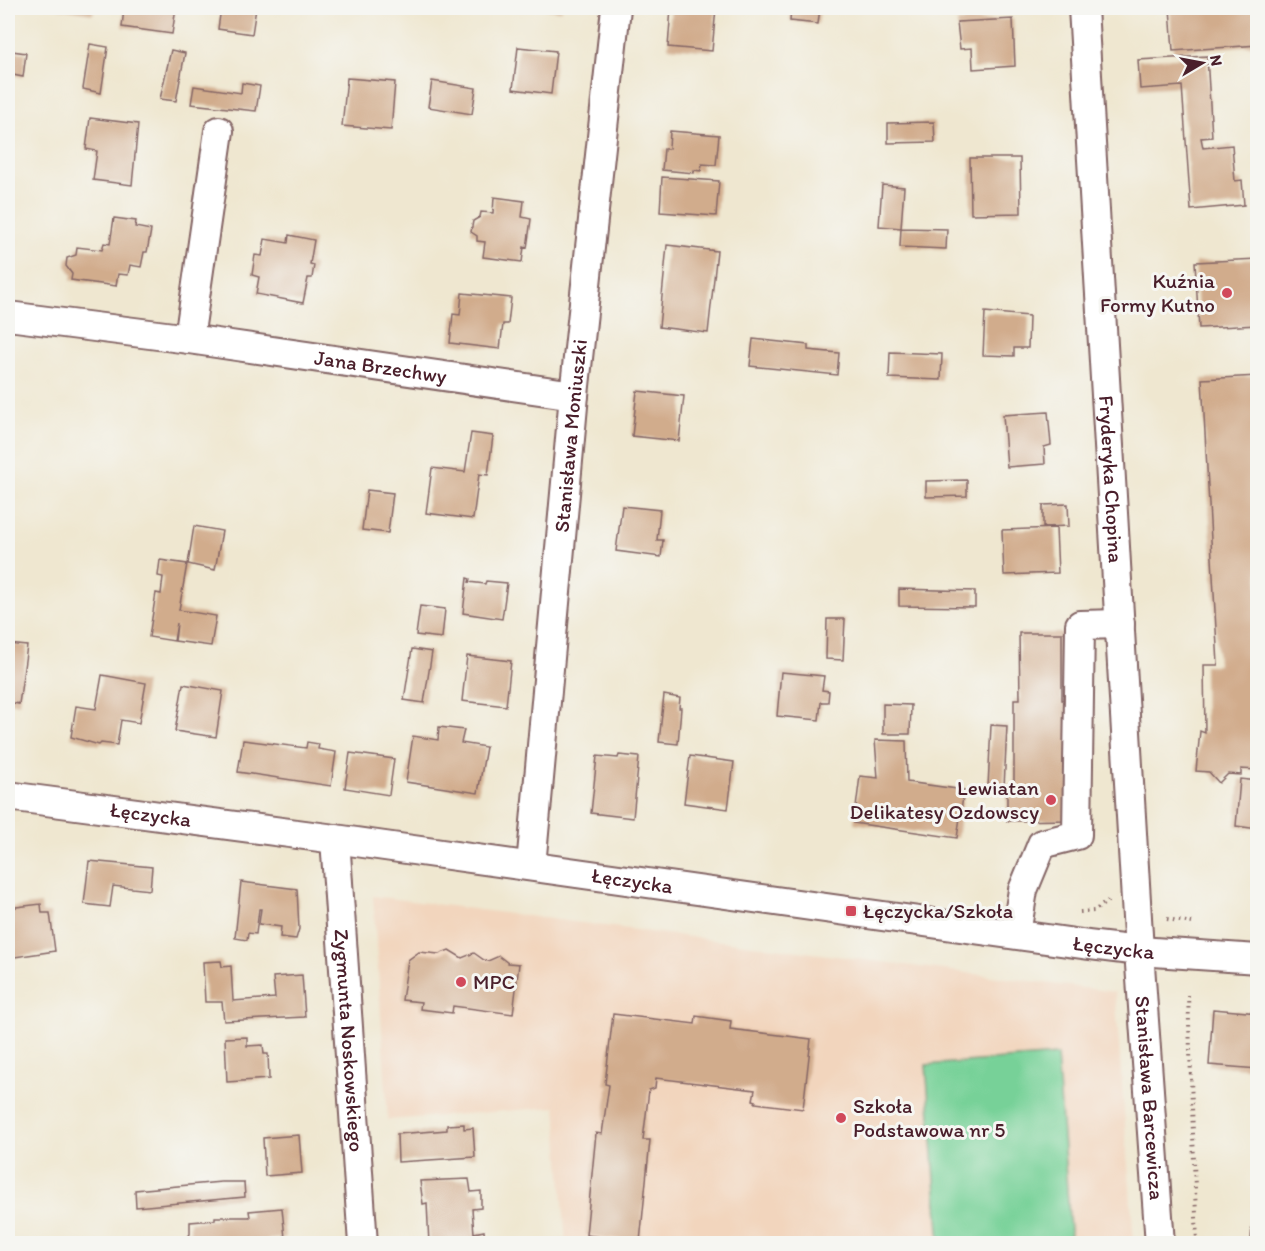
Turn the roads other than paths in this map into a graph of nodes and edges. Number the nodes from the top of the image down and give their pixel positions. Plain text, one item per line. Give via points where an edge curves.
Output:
1 (616, 8) edge
2 (1083, 8) edge
3 (219, 131) dead end
4 (8, 316) edge
5 (189, 339) junction
6 (574, 396) junction
7 (1120, 624) junction
8 (8, 796) edge
9 (335, 839) junction
10 (531, 866) junction
11 (1016, 934) junction
12 (1139, 951) junction
13 (1257, 959) edge
14 (363, 1244) edge
15 (1160, 1244) edge

1 - 6 street, Stanisława Moniuszki
2 - 7 street, Fryderyka Chopina
3 - 5 street
4 - 5 street, Jana Brzechwy
5 - 6 street, Jana Brzechwy
6 - 10 street, Stanisława Moniuszki
7 - 11 street via 1080,625 1077,835 1042,844 1023,890
7 - 12 street, Fryderyka Chopina
8 - 9 street, Łęczycka
9 - 10 street, Łęczycka
9 - 14 street, Zygmunta Noskowskiego
10 - 11 street, Łęczycka
11 - 12 street, Łęczycka
12 - 13 street, Łęczycka
12 - 15 street, Stanisława Barcewicza

